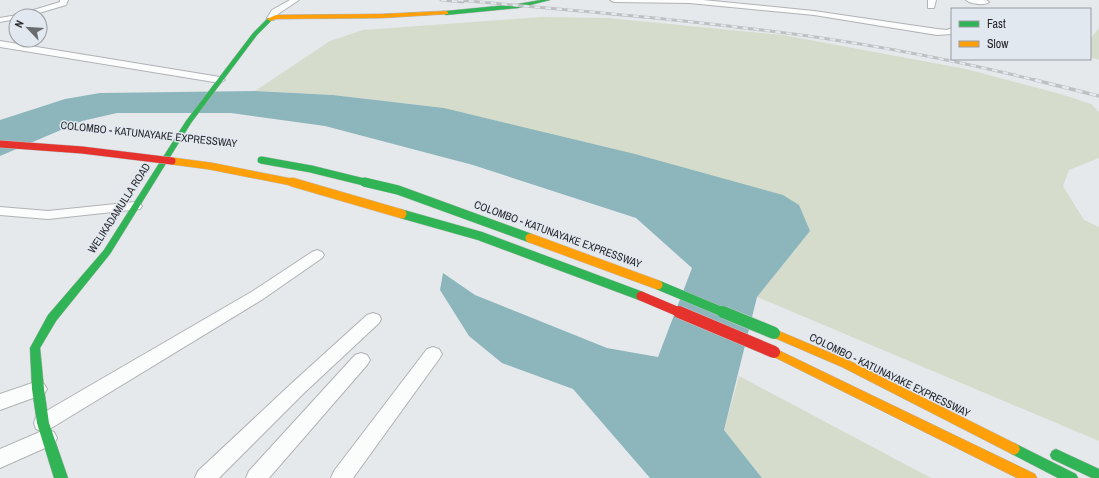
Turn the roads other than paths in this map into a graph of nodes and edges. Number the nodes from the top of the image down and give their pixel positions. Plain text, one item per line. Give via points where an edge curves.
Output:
1 (64, 0) edge
2 (295, 0) edge
3 (548, 0) edge
4 (614, 0) edge
5 (970, 0) edge
6 (689, 1) edge
7 (985, 4) edge
8 (48, 8) edge
9 (271, 18) junction
10 (951, 32) edge
11 (0, 44) edge
12 (217, 84) junction
13 (0, 144) edge
14 (159, 146) dead end
15 (182, 148) dead end
16 (251, 158) dead end
17 (135, 206) junction
18 (0, 211) edge
19 (317, 255) dead end
20 (373, 318) dead end
21 (433, 354) dead end
22 (361, 360) dead end
23 (846, 364) junction
24 (38, 389) junction
25 (0, 402) edge
26 (937, 405) junction
27 (988, 426) dead end
28 (45, 430) junction
29 (1050, 452) dead end
30 (0, 459) edge
31 (1099, 474) edge
32 (61, 478) edge
33 (205, 478) edge
34 (256, 478) edge
35 (341, 478) edge
36 (1030, 478) edge
37 (1071, 478) edge
38 (1087, 478) edge

1 - 8 street via 63,3
2 - 9 street, WELIKADAMULLA ROAD via 275,12
3 - 9 main road via 533,4 449,13
4 - 6 street
5 - 7 street
6 - 10 street via 815,10 937,32
9 - 12 main road, WELIKADAMULLA ROAD via 254,34
11 - 12 street
12 - 17 main road, WELIKADAMULLA ROAD via 188,122
13 - 36 main road, COLOMBO - KATUNAYAKE EXPRESSWAY, bridge via 82,150 210,166 293,182 480,236 648,299 774,352
14 - 15 main road, COLOMBO - KATUNAYAKE EXPRESSWAY
16 - 23 main road, COLOMBO - KATUNAYAKE EXPRESSWAY, bridge via 311,169 398,190 644,279
17 - 18 street via 48,215
17 - 24 main road, WELIKADAMULLA ROAD via 107,252 52,318 35,348
19 - 28 street
20 - 33 street
21 - 35 street
22 - 34 street
23 - 26 main road
23 - 37 main road, COLOMBO - KATUNAYAKE EXPRESSWAY
24 - 25 street
24 - 28 main road, WELIKADAMULLA ROAD
26 - 27 main road
26 - 38 main road
28 - 30 street
28 - 32 main road, WELIKADAMULLA ROAD
29 - 31 main road

